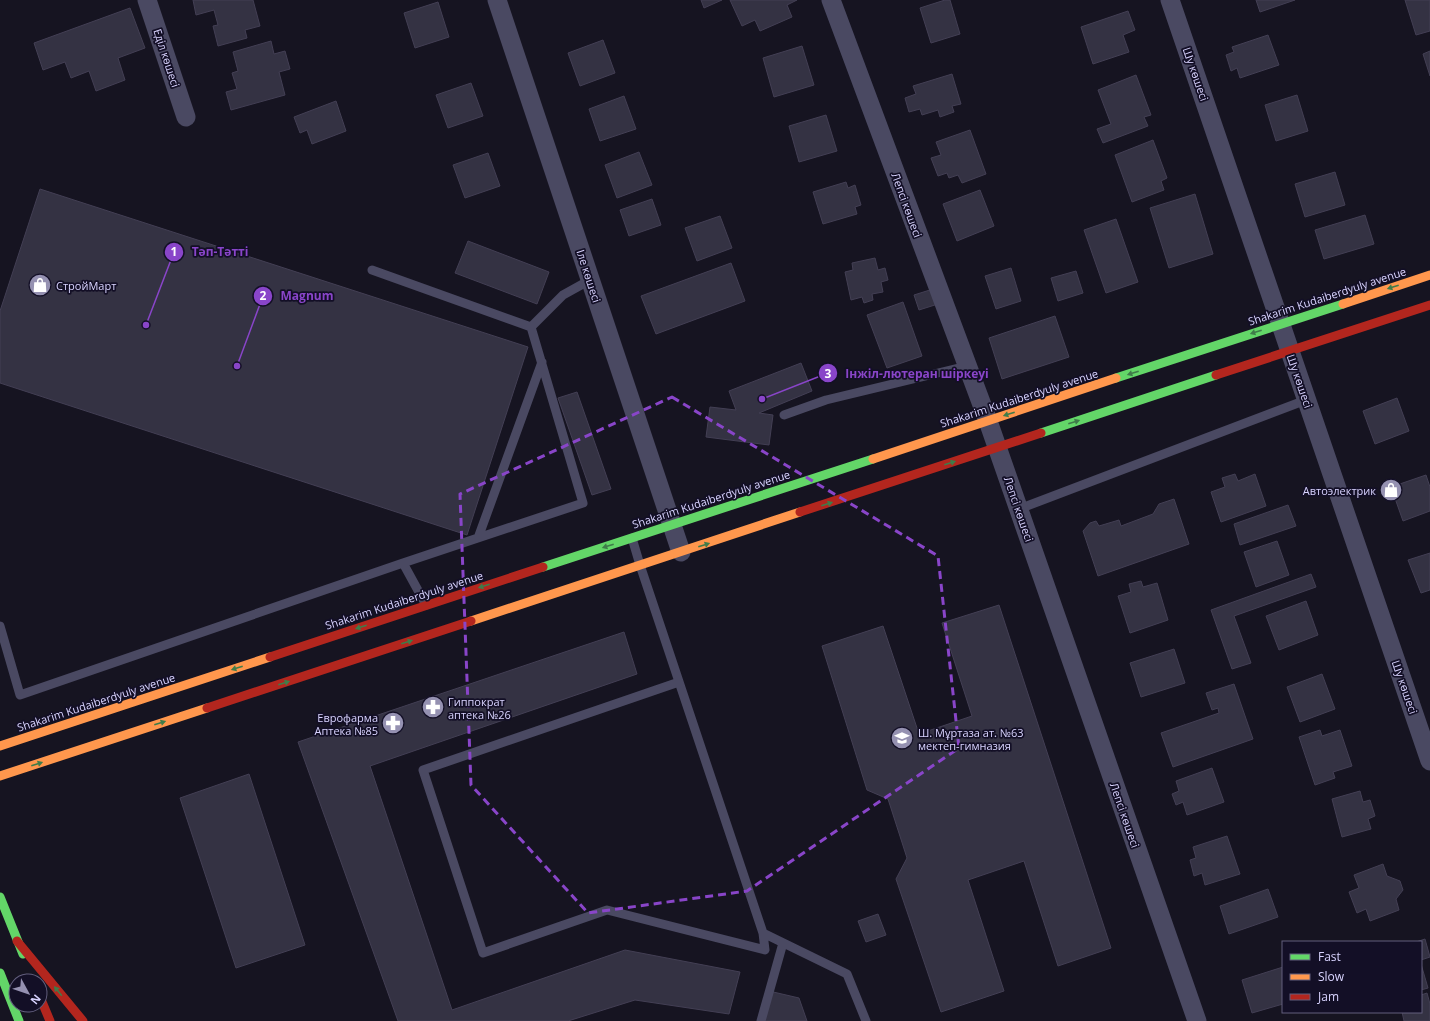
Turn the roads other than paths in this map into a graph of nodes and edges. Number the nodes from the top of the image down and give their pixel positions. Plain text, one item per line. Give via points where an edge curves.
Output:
1 (147, 0) edge
2 (497, 0) edge
3 (831, 0) edge
4 (1170, 0) edge
5 (186, 117) dead end
6 (372, 270) dead end
7 (1430, 275) edge
8 (590, 280) junction
9 (1430, 305) edge
10 (1282, 324) junction
11 (531, 327) junction
12 (1289, 351) junction
13 (542, 362) junction
14 (967, 366) junction
15 (1306, 400) junction
16 (784, 415) dead end
17 (988, 421) junction
18 (997, 448) junction
19 (1019, 509) junction
20 (671, 525) junction
21 (478, 538) junction
22 (632, 538) junction
23 (680, 552) junction
24 (403, 563) junction
25 (640, 565) junction
26 (426, 606) junction
27 (0, 626) edge
28 (679, 682) junction
29 (0, 746) edge
30 (1430, 761) edge
31 (0, 776) edge
32 (0, 897) edge
33 (763, 933) junction
34 (17, 941) junction
35 (783, 943) junction
36 (28, 968) dead end
37 (0, 973) edge
38 (19, 1021) edge
39 (83, 1021) edge
40 (761, 1021) edge
41 (866, 1021) edge
42 (1197, 1021) edge

1 - 5 street, Еділ көшесі
2 - 8 street, Іле көшесі
3 - 14 street, Лепсі көшесі
4 - 10 street, Шу көшесі
6 - 11 lane
7 -> 10 main road, Shakarim Kudaiberdyuly avenue
8 - 11 lane via 563,294
8 - 20 street, Іле көшесі
9 - 12 main road
10 - 12 street, Шу көшесі
10 -> 17 main road, Shakarim Kudaiberdyuly avenue
11 - 13 lane
12 - 15 street, Шу көшесі
18 -> 12 main road
13 - 21 lane
13 - 21 lane via 583,503
14 - 16 lane via 826,400
14 - 17 street, Лепсі көшесі
15 - 19 lane
15 - 30 street, Шу көшесі
17 - 18 street, Лепсі көшесі
17 - 20 main road, Shakarim Kudaiberdyuly avenue
18 - 19 street, Лепсі көшесі
23 -> 18 main road
19 - 42 street, Лепсі көшесі
20 - 22 main road, Shakarim Kudaiberdyuly avenue
20 - 23 street, Іле көшесі
21 - 24 lane
22 - 25 lane
22 -> 26 main road, Shakarim Kudaiberdyuly avenue
23 - 25 main road
24 - 26 lane
24 - 27 lane via 20,695
25 - 28 lane
31 -> 25 main road
26 -> 29 main road, Shakarim Kudaiberdyuly avenue
28 - 33 lane
28 - 33 lane via 423,770 483,953 608,910 765,950
32 - 34 main road
33 - 35 lane
34 - 36 main road
39 -> 34 main road
35 - 40 lane
35 - 41 lane via 846,974
37 - 38 main road

